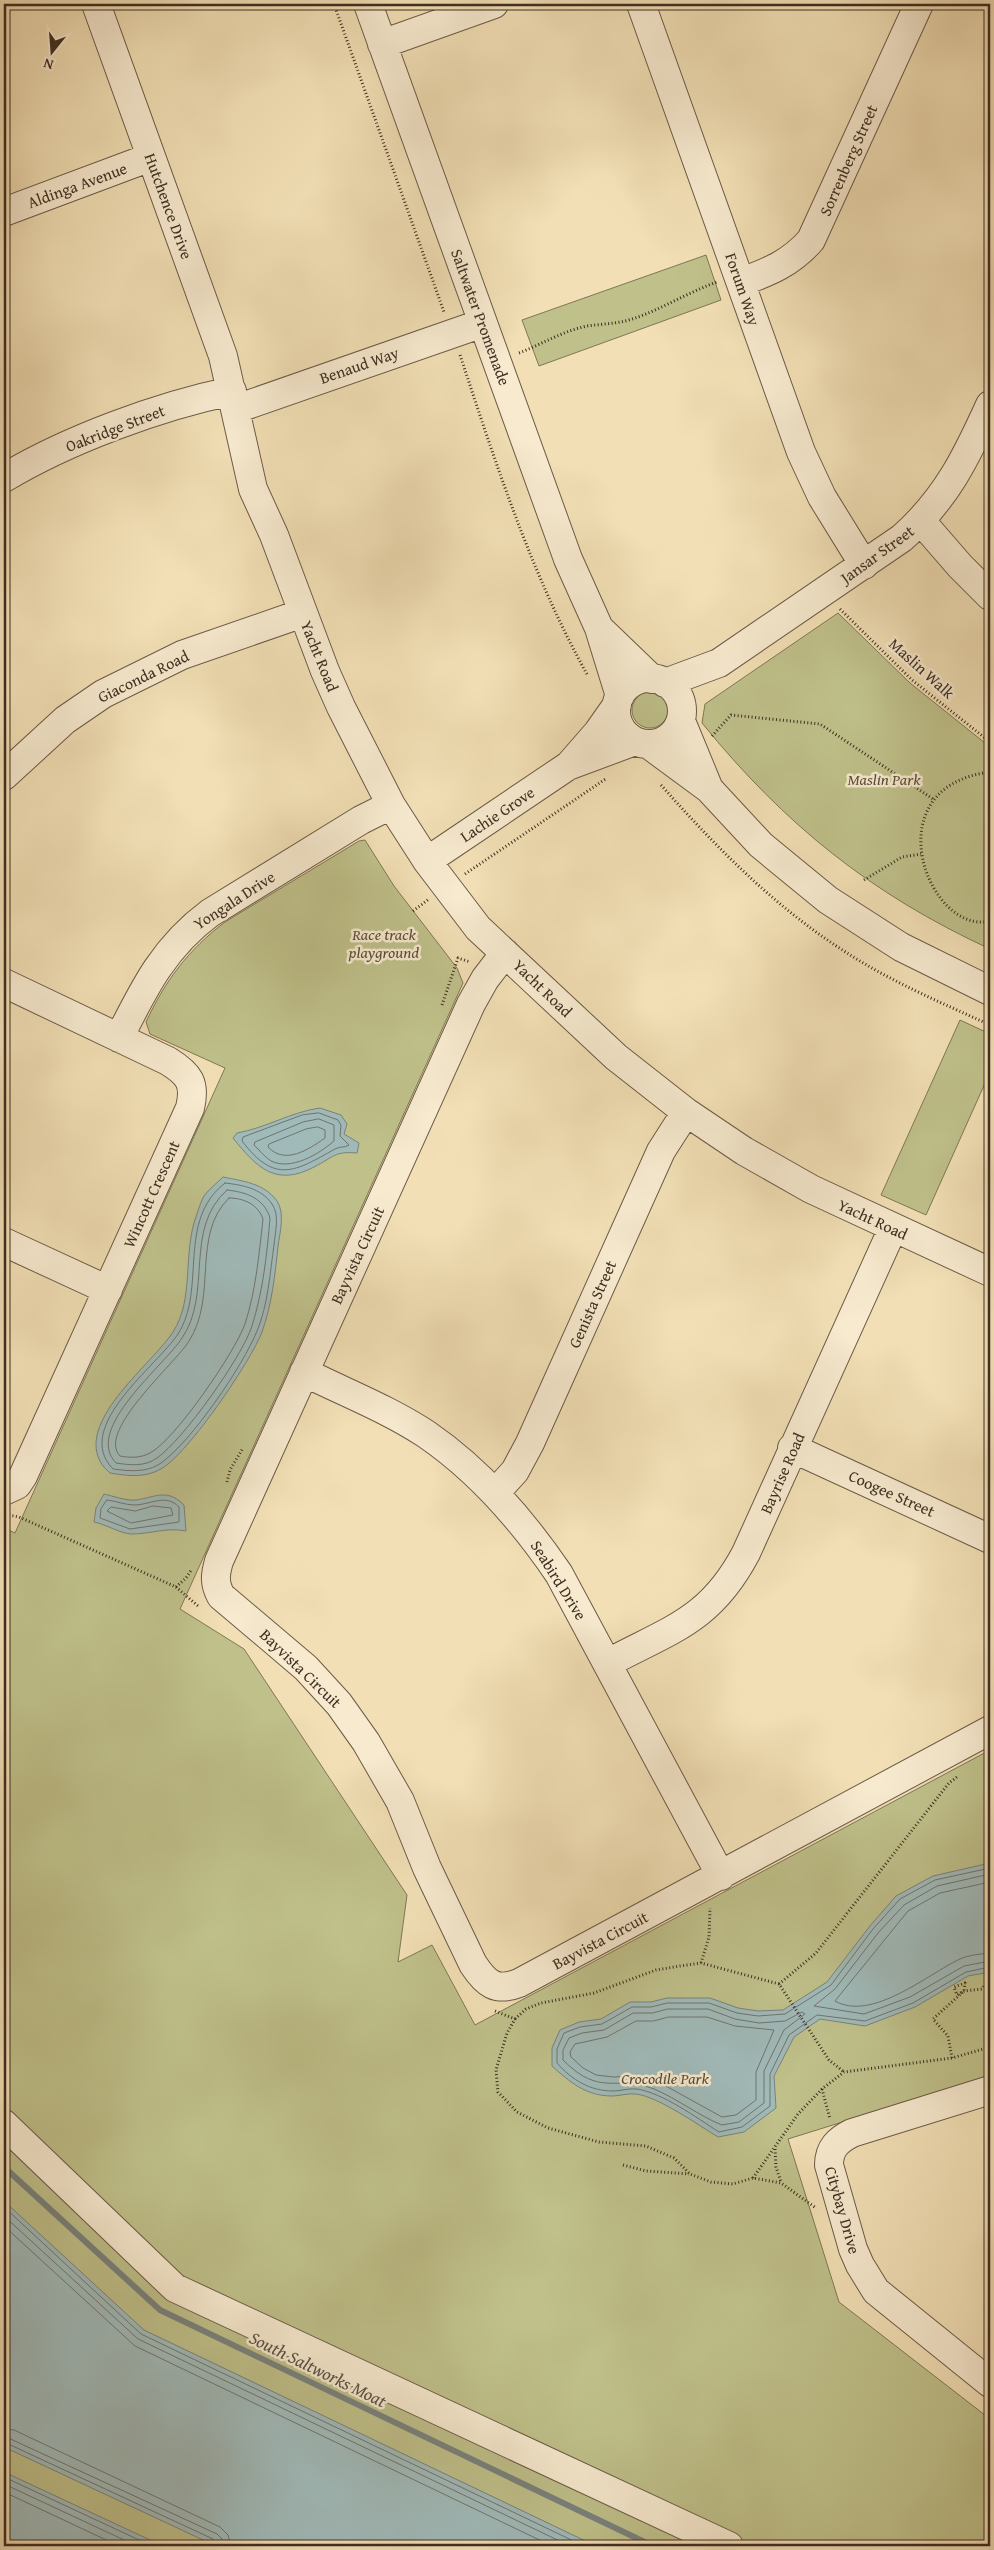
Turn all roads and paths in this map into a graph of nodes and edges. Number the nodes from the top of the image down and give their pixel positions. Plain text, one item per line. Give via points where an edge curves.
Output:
1 (96, 4) edge
2 (334, 4) edge
3 (368, 4) edge
4 (494, 4) edge
5 (641, 4) edge
6 (919, 4) edge
7 (382, 44) junction
8 (151, 157) junction
9 (4, 212) edge
10 (739, 278) junction
11 (483, 323) junction
12 (452, 333) junction
13 (497, 361) junction
14 (465, 372) junction
15 (234, 400) junction
16 (990, 405) edge
17 (4, 478) edge
18 (921, 522) junction
19 (864, 565) junction
20 (990, 596) edge
21 (840, 609) dead end
22 (303, 613) junction
23 (599, 628) junction
24 (719, 663) junction
25 (590, 680) dead end
26 (659, 681) junction
27 (618, 701) junction
28 (681, 716) junction
29 (711, 737) dead end
30 (989, 742) edge
31 (642, 743) junction
32 (607, 751) junction
33 (568, 766) junction
34 (990, 772) edge
35 (4, 776) edge
36 (660, 783) dead end
37 (709, 789) junction
38 (934, 799) junction
39 (391, 806) junction
40 (920, 854) junction
41 (427, 862) junction
42 (864, 880) dead end
43 (446, 888) junction
44 (413, 912) dead end
45 (990, 921) edge
46 (505, 953) junction
47 (4, 983) edge
48 (990, 991) edge
49 (990, 1025) edge
50 (119, 1038) junction
51 (686, 1112) junction
52 (893, 1228) junction
53 (4, 1242) edge
54 (990, 1272) edge
55 (108, 1290) junction
56 (304, 1372) junction
57 (792, 1448) junction
58 (4, 1492) edge
59 (495, 1493) junction
60 (990, 1539) edge
61 (608, 1663) junction
62 (990, 1730) edge
63 (964, 1772) dead end
64 (722, 1876) junction
65 (698, 1888) junction
66 (701, 1964) junction
67 (990, 1977) edge
68 (779, 1984) junction
69 (515, 2019) dead end
70 (990, 2047) edge
71 (952, 2058) junction
72 (844, 2072) junction
73 (990, 2090) edge
74 (4, 2124) edge
75 (774, 2148) junction
76 (623, 2165) dead end
77 (690, 2174) dead end
78 (753, 2178) dead end
79 (781, 2183) dead end
80 (988, 2374) edge
81 (730, 2546) edge

1 - 8 street, Hutchence Drive
2 - 12 path
3 - 7 street, Saltwater Promenade
4 - 7 street
5 - 10 street, Forum Way
6 - 10 street, Sorrenberg Street via 811,240 780,267
7 - 11 street, Saltwater Promenade
8 - 9 street, Aldinga Avenue
8 - 15 street, Hutchence Drive via 214,328
10 - 13 path via 696,289 643,315 561,334
10 - 19 street, Forum Way via 801,452 822,497
11 - 12 street, Benaud Way
11 - 13 street, Saltwater Promenade
12 - 14 path
12 - 15 street, Benaud Way
13 - 14 path
13 - 23 street, Saltwater Promenade via 568,559
14 - 25 path via 538,573 568,641
15 - 17 street, Oakridge Street via 180,404 75,443
15 - 22 street, Yacht Road via 253,489
16 - 18 street, Jansar Street via 955,478
18 - 19 street, Jansar Street
18 - 20 street
19 - 24 street, Jansar Street
21 - 30 path, Maslin Walk via 912,680
22 - 35 street, Giaconda Road via 182,655 103,694 65,720
22 - 39 street, Yacht Road via 341,708
23 - 26 street, Saltwater Promenade
23 - 27 street, Saltwater Promenade
24 - 26 street, Jansar Street
24 - 28 street, Jansar Street
26 - 27 street via 634,682
26 - 28 street via 680,700
27 - 31 street via 620,727
27 - 33 street, Lachie Grove via 598,732
28 - 31 street via 676,730 668,738 659,743
28 - 37 street
29 - 38 path via 731,715 820,724
30 - 34 path
31 - 32 street, Lachie Grove
31 - 37 street
32 - 33 street, Lachie Grove
32 - 43 path via 616,772
33 - 41 street, Lachie Grove
34 - 38 path via 962,778
36 - 49 path via 704,834 770,895 840,949 911,989
37 - 48 street via 761,845 828,900 900,947
38 - 40 path via 920,835
39 - 41 street, Yacht Road
39 - 50 street, Yongala Drive via 353,825 188,929 149,979
40 - 42 path via 902,857
40 - 45 path via 930,880 952,911 973,923
41 - 43 street, Yacht Road
43 - 44 path
43 - 46 street, Yacht Road via 478,928
46 - 51 street, Yacht Road via 616,1057
46 - 56 street, Bayvista Circuit via 471,1004
47 - 50 street, Wincott Crescent
50 - 55 street, Wincott Crescent via 183,1070 192,1083 193,1095
51 - 52 street, Yacht Road via 778,1171
51 - 59 street, Genista Street via 661,1151 530,1443 515,1471
52 - 54 street, Yacht Road
52 - 57 street, Bayrise Road
53 - 55 street
55 - 58 street, Wincott Crescent via 23,1476 17,1485
56 - 59 street, Seabird Drive via 425,1434
56 - 65 street, Bayvista Circuit via 219,1561 216,1586 221,1596 306,1668 339,1704 366,1742 400,1801 427,1868 481,1977 507,1988
57 - 60 street, Coogee Street
57 - 61 street, Bayrise Road via 746,1554 717,1598 676,1628
59 - 61 street, Seabird Drive via 539,1544 559,1574
61 - 64 street, Seabird Drive
62 - 64 street, Bayvista Circuit
63 - 68 path via 948,1783 816,1953
64 - 65 street, Bayvista Circuit
65 - 66 path via 710,1907 709,1937
66 - 68 path
66 - 69 path via 656,1970 594,1993 541,2002
67 - 71 path via 982,1989 964,1991 933,2019 948,2036
68 - 72 path via 829,2060
70 - 71 path
71 - 72 path
72 - 75 path via 798,2114
73 - 80 street, Citybay Drive via 852,2133 834,2146 829,2156 853,2249 867,2278 884,2299
74 - 81 street via 175,2288
75 - 78 path
75 - 79 path
76 - 77 path via 646,2171

